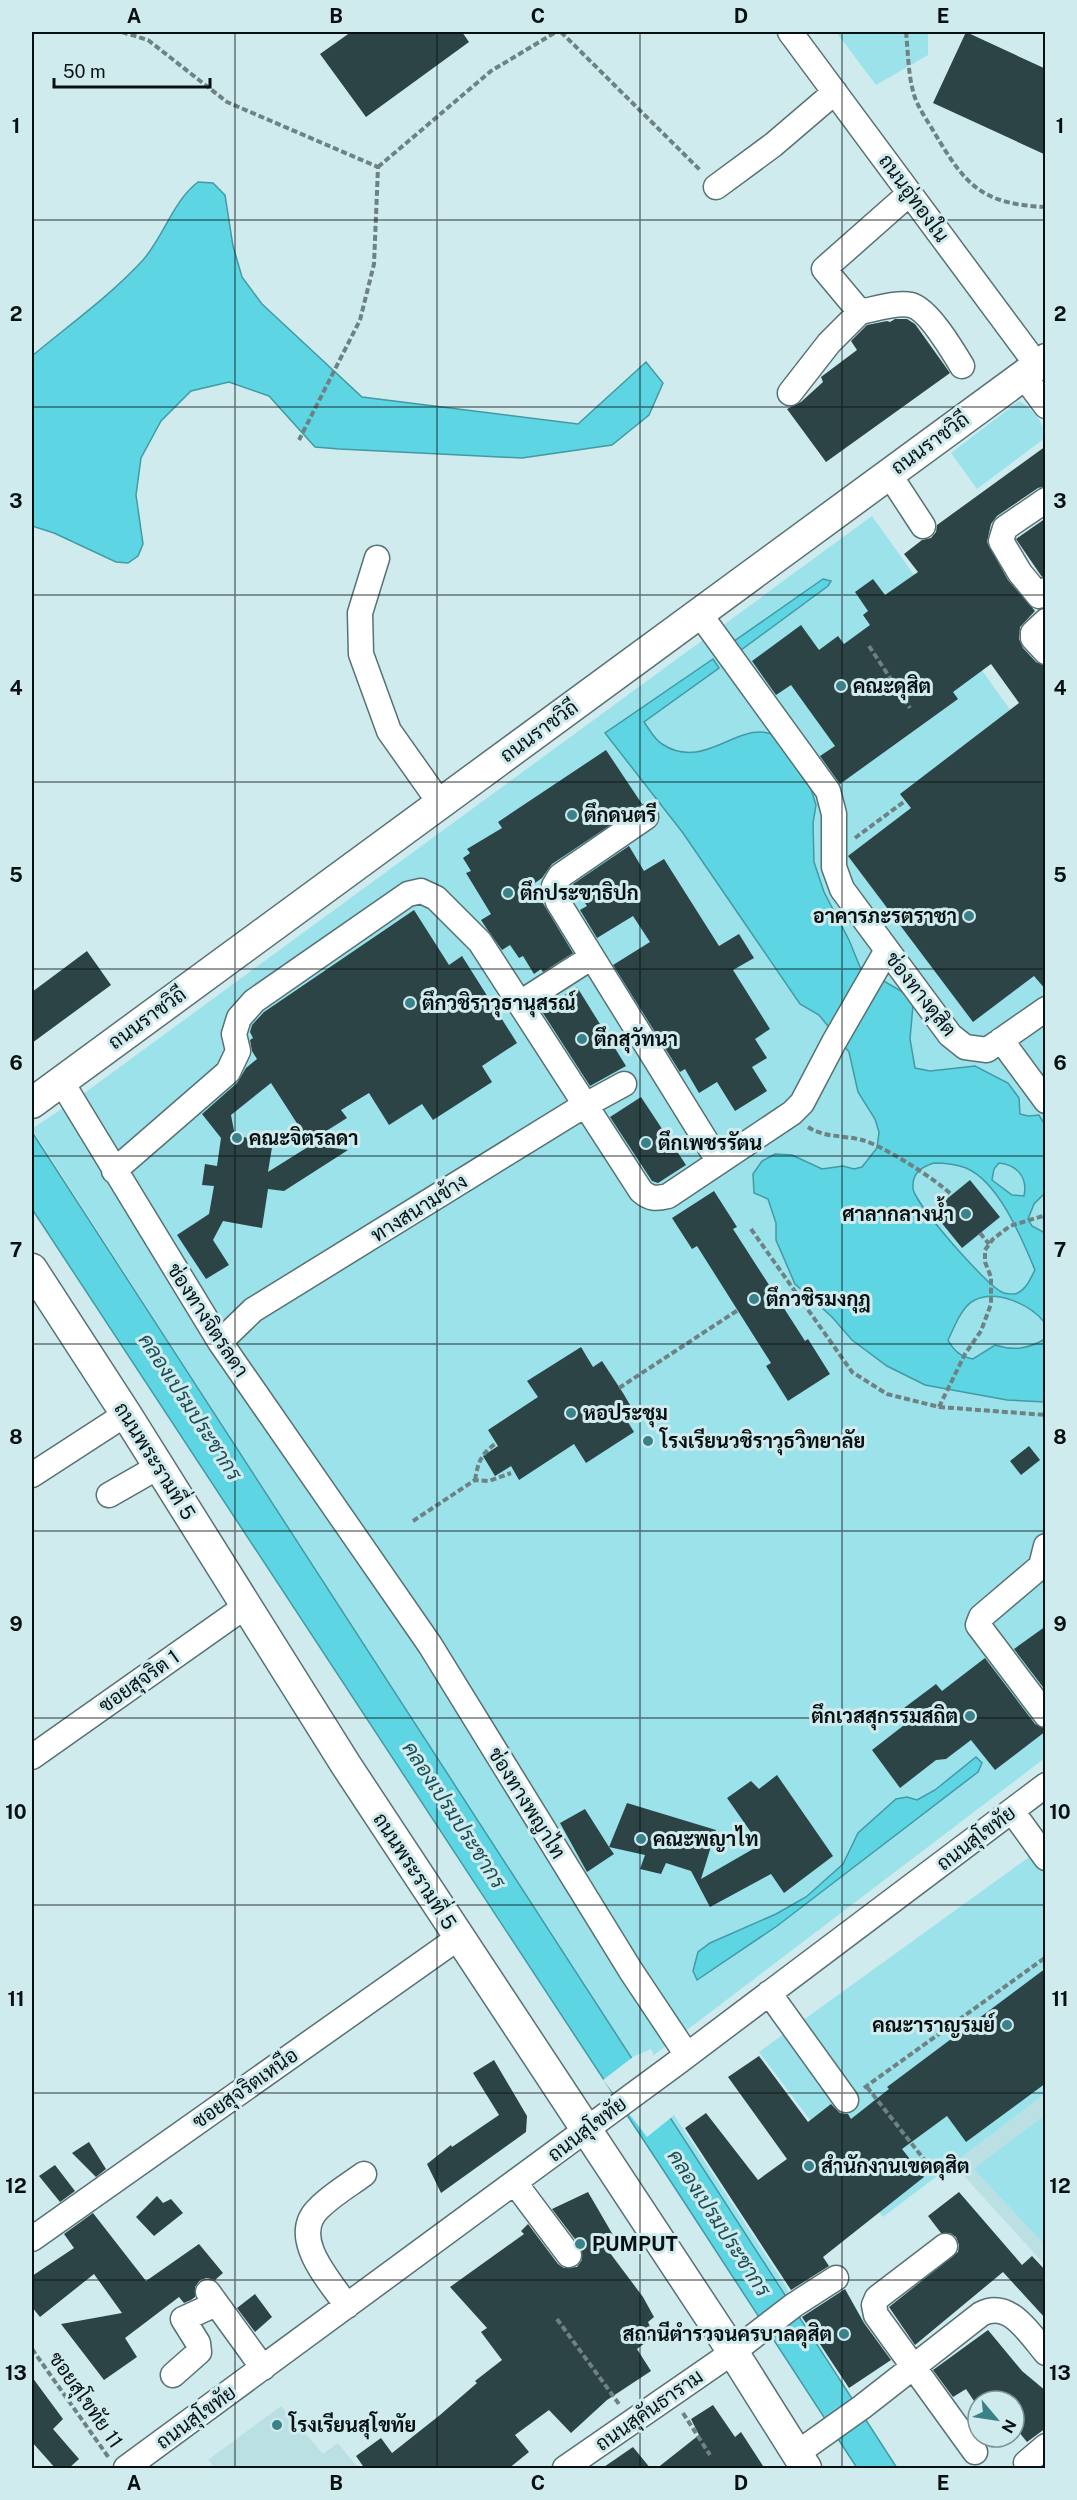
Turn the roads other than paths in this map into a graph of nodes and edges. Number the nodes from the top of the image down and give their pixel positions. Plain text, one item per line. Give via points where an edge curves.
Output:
1 (790, 32) edge
2 (835, 92) junction
3 (716, 187) road end
4 (910, 193) junction
5 (860, 312) junction
6 (962, 366) dead end
7 (1035, 366) edge
8 (790, 393) dead end
9 (1046, 406) edge
10 (889, 474) junction
11 (1046, 500) edge
12 (923, 526) dead end
13 (377, 558) dead end
14 (1046, 590) edge
15 (699, 613) junction
16 (1046, 621) edge
17 (1046, 652) edge
18 (440, 803) junction
19 (646, 817) dead end
20 (592, 957) junction
21 (882, 960) junction
22 (520, 1004) junction
23 (1046, 1009) edge
24 (1000, 1040) junction
25 (61, 1081) junction
26 (624, 1084) dead end
27 (1046, 1101) edge
28 (32, 1103) edge
29 (587, 1104) junction
30 (719, 1162) junction
31 (114, 1171) junction
32 (32, 1269) edge
33 (220, 1342) junction
34 (126, 1414) junction
35 (158, 1467) junction
36 (32, 1475) edge
37 (109, 1495) dead end
38 (1046, 1546) edge
39 (366, 1552) joint
40 (246, 1606) junction
41 (1046, 1715) edge
42 (32, 1757) edge
43 (1046, 1785) edge
44 (1012, 1811) junction
45 (1046, 1858) edge
46 (458, 1938) junction
47 (769, 1993) junction
48 (687, 2055) junction
49 (845, 2097) road end
50 (585, 2131) junction
51 (364, 2174) dead end
52 (515, 2182) junction
53 (32, 2239) edge
54 (945, 2246) dead end
55 (569, 2255) dead end
56 (836, 2278) dead end
57 (347, 2306) junction
58 (733, 2352) junction
59 (1046, 2353) edge
60 (262, 2368) junction
61 (912, 2368) junction
62 (173, 2375) dead end
63 (1046, 2446) edge
64 (975, 2452) dead end
65 (801, 2461) edge
66 (1026, 2463) dead end
67 (118, 2464) edge
68 (565, 2469) edge

1 - 2 street, ถนนอู่ทองใน
2 - 3 street
2 - 4 street, ถนนอู่ทองใน
4 - 5 street via 824,269
4 - 7 street, ถนนอู่ทองใน
5 - 6 street via 914,306 937,327
5 - 8 street via 829,343
7 - 9 street, ถนนอู่ทองใน
7 - 10 main road, ถนนราชวิถี
10 - 12 street
10 - 15 main road, ถนนราชวิถี
11 - 14 street via 1005,528 1001,542 1039,596
13 - 18 street via 360,614 361,654 389,731
15 - 18 main road, ถนนราชวิถี
15 - 21 street, ช่องทางดุสิต via 828,791 834,814 834,867
16 - 17 street via 1033,633 1033,638
18 - 25 main road, ถนนราชวิถี
19 - 20 street via 560,876 554,886 558,902
20 - 22 street
20 - 30 street
21 - 24 street, ช่องทางดุสิต via 965,1047 987,1050
21 - 30 street via 802,1103
22 - 29 street
22 - 31 street via 480,942 451,912 421,891 408,894 254,1001 239,1018 234,1034 238,1051 228,1072
23 - 24 street, ช่องทางดุสิต
24 - 27 street
25 - 28 main road, ถนนราชวิถี
25 - 31 street, ช่องทางจิตรลดา
26 - 29 street, ทางสนามข้าง
29 - 30 street via 648,1198 668,1196
29 - 33 street, ทางสนามข้าง via 253,1310
31 - 33 street, ช่องทางจิตรลดา
32 - 34 main road, ถนนพระรามที่ 5
33 - 39 street, ช่องทางจิตรลดา
34 - 35 main road, ถนนพระรามที่ 5
34 - 36 street
35 - 37 street
35 - 40 main road, ถนนพระรามที่ 5
38 - 41 street via 1041,1566 981,1617 978,1625
39 - 48 street, ช่องทางพญาไท via 430,1645
40 - 42 street, ซอยสุจริต 1
40 - 46 main road, ถนนพระรามที่ 5
43 - 44 street, ถนนสุโขทัย
44 - 45 street
44 - 47 street, ถนนสุโขทัย
46 - 50 main road, ถนนพระรามที่ 5
46 - 53 street, ซอยสุจริตเหนือ
47 - 48 street, ถนนสุโขทัย
47 - 49 street
48 - 50 street, ถนนสุโขทัย
50 - 52 street, ถนนสุโขทัย
50 - 58 main road, ถนนพระรามที่ 5
51 - 57 street via 318,2208 307,2230 314,2255
52 - 55 street
52 - 57 street, ถนนสุโขทัย
54 - 61 street via 877,2298 874,2305 876,2315
56 - 58 street, ถนนสุคันธาราม
57 - 60 street, ถนนสุโขทัย
58 - 65 main road, ถนนพระรามที่ 5
58 - 68 street, ถนนสุคันธาราม
59 - 61 street via 1013,2316 992,2308
60 - 62 street via 212,2297 183,2319 198,2343 199,2352
60 - 67 street, ถนนสุโขทัย
61 - 64 street
61 - 65 street via 824,2434
63 - 66 street

